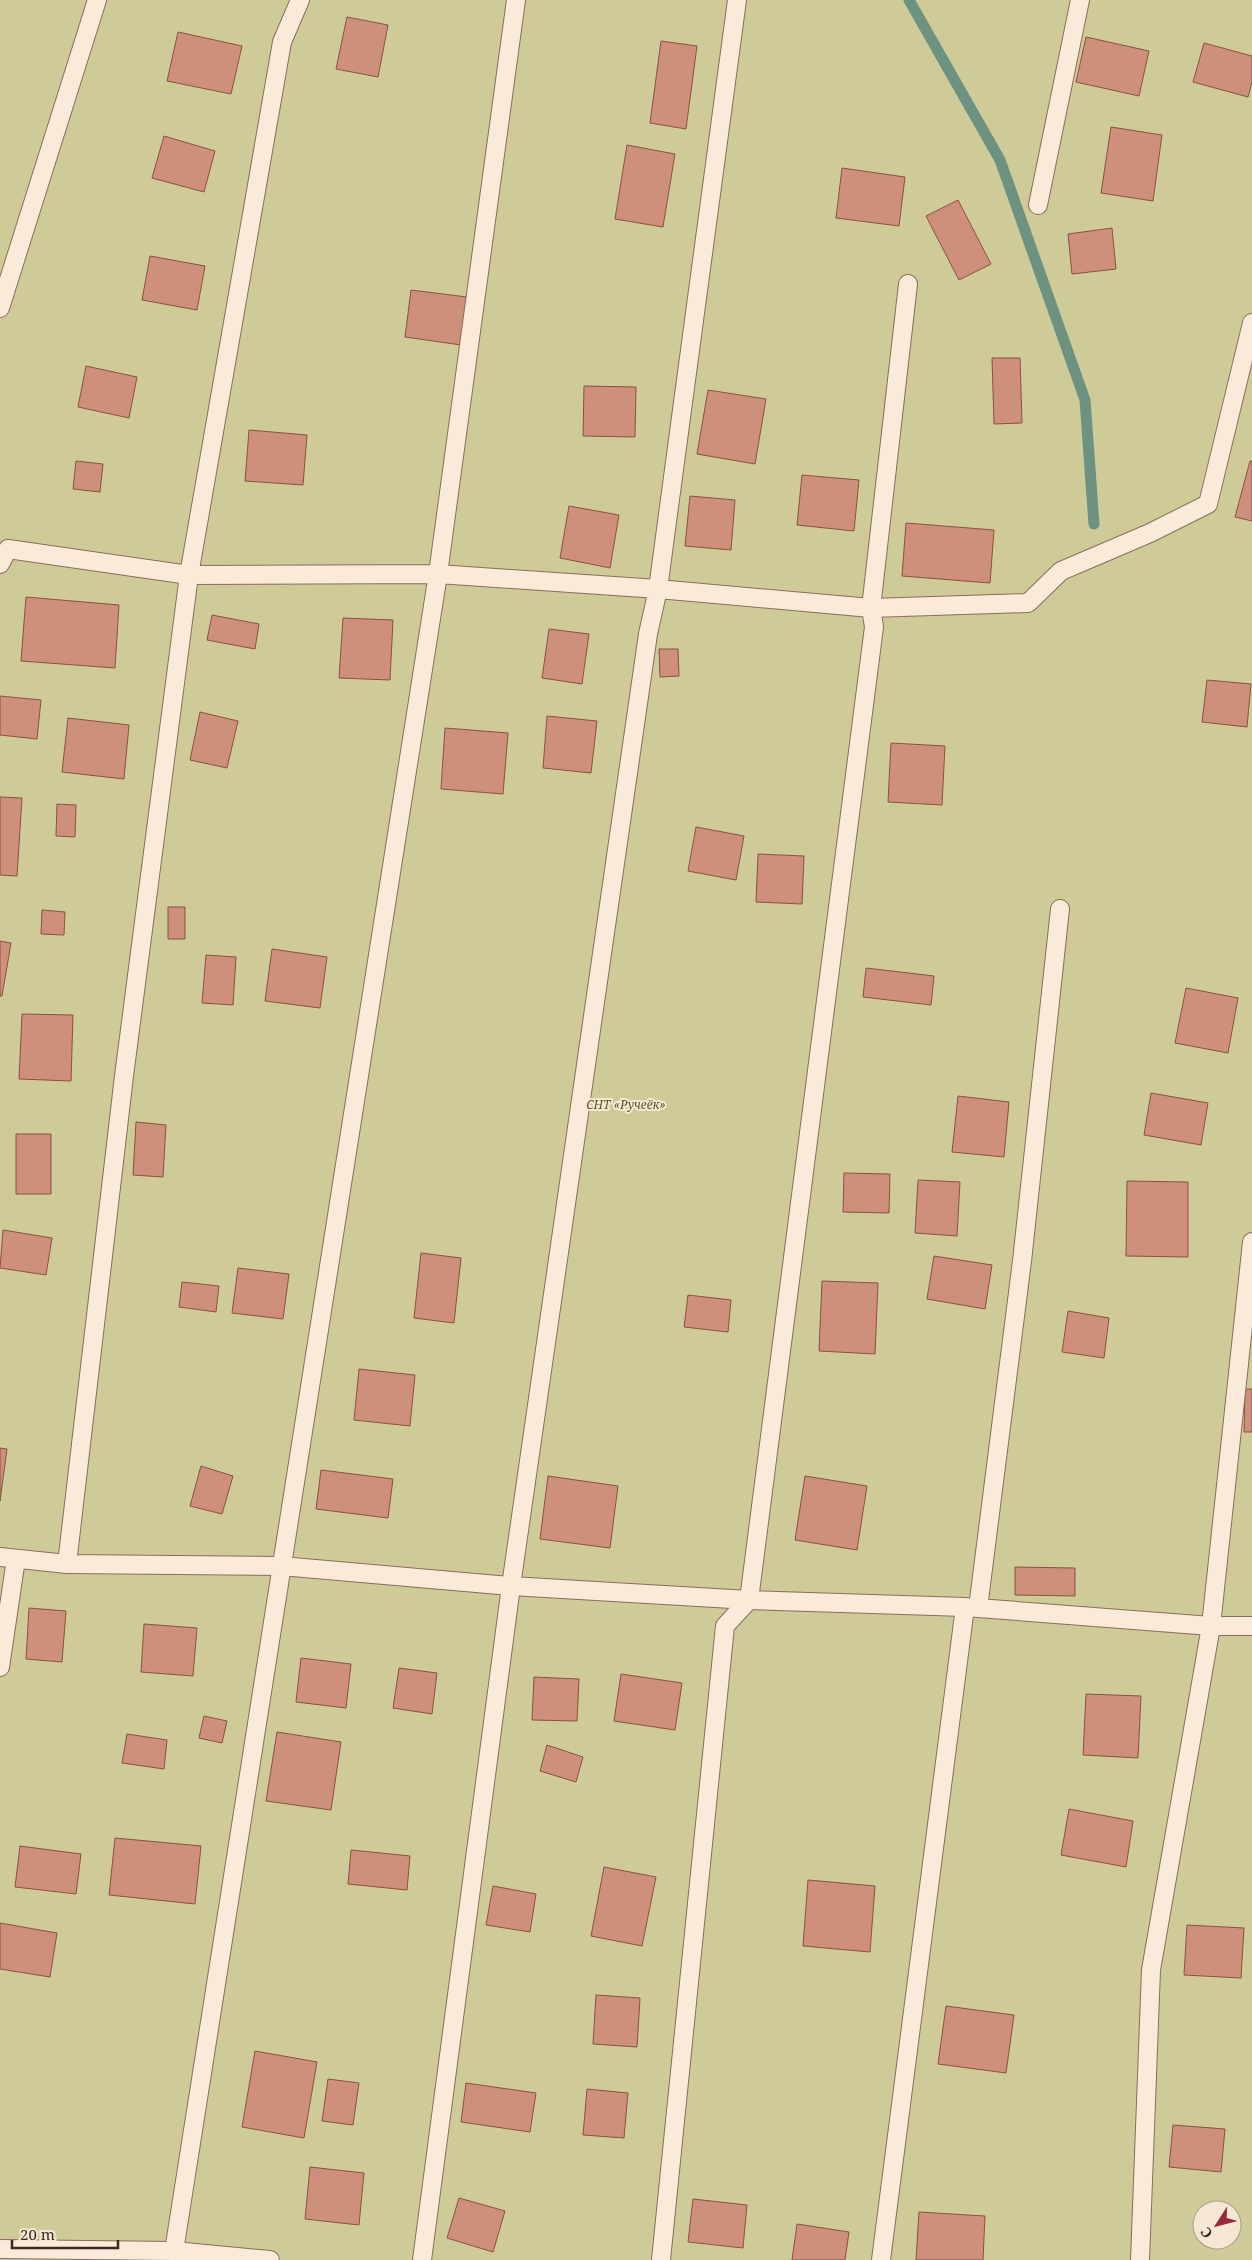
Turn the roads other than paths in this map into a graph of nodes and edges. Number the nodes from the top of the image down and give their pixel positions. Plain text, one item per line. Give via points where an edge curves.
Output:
1 (97, 0) edge
2 (300, 0) edge
3 (516, 0) edge
4 (737, 0) edge
5 (1080, 0) edge
6 (1038, 205) dead end
7 (908, 284) dead end
8 (0, 308) edge
9 (1252, 323) edge
10 (0, 564) edge
11 (438, 574) junction
12 (189, 575) junction
13 (658, 589) junction
14 (871, 608) junction
15 (1060, 909) dead end
16 (1252, 1242) edge
17 (8, 1558) edge
18 (67, 1564) junction
19 (281, 1566) junction
20 (510, 1586) junction
21 (749, 1600) junction
22 (971, 1608) junction
23 (1212, 1626) junction
24 (1252, 1626) edge
25 (0, 1667) edge
26 (0, 2249) edge
27 (173, 2255) edge
28 (270, 2260) edge
29 (422, 2260) edge
30 (661, 2260) edge
31 (881, 2260) edge
32 (1140, 2260) edge

1 - 8 lane
2 - 12 lane via 282,42
3 - 11 lane
4 - 13 lane
5 - 6 lane
7 - 14 lane
9 - 14 lane via 1208,504 1061,571 1028,603
10 - 12 lane via 8,549
11 - 12 lane
11 - 13 lane
11 - 19 lane
12 - 18 lane via 123,1086
13 - 14 lane
13 - 20 lane via 646,644
14 - 21 lane via 874,627
15 - 22 lane via 1022,1260
16 - 23 lane
17 - 18 lane
17 - 25 lane
18 - 19 lane
19 - 20 lane
19 - 27 lane
20 - 21 lane
20 - 29 lane
21 - 22 lane
21 - 30 lane via 725,1626
22 - 23 lane
22 - 31 lane
23 - 24 lane
23 - 32 lane via 1151,1970
26 - 27 lane
27 - 28 lane

